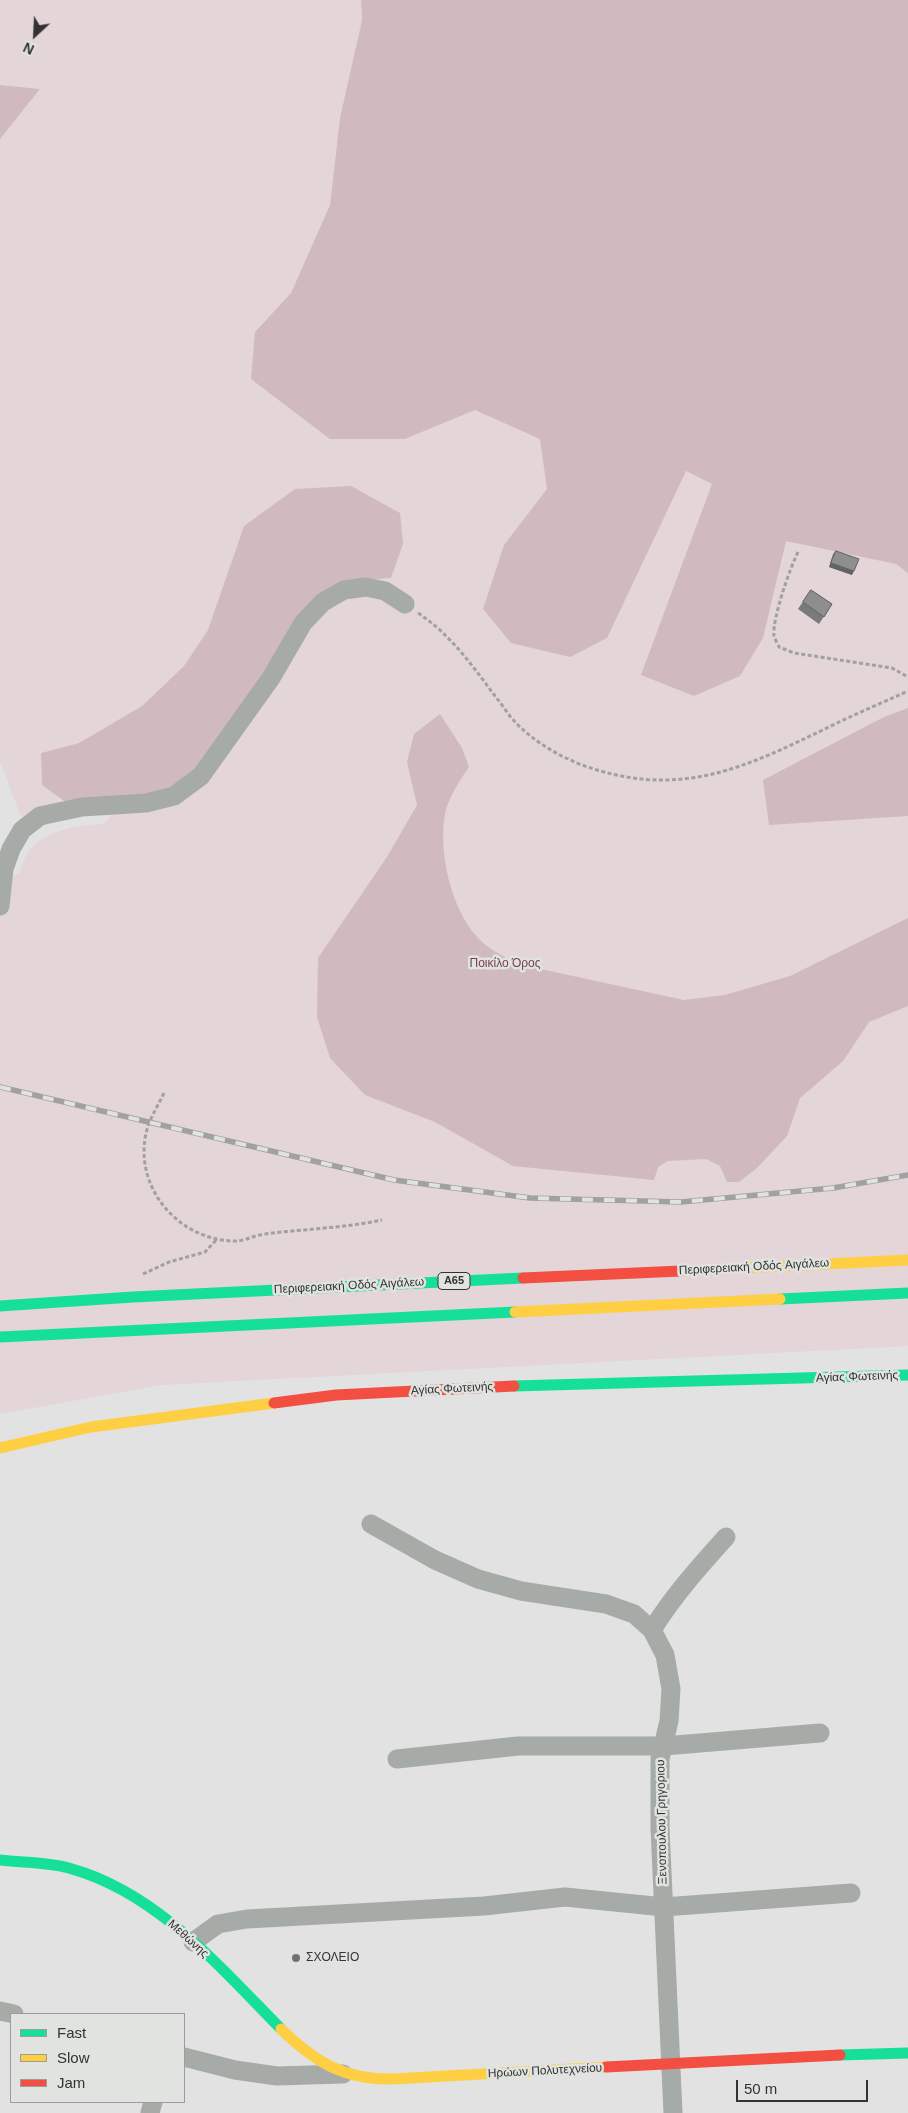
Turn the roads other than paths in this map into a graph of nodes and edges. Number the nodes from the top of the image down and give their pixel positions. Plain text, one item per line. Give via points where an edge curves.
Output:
1 (405, 604) road end
2 (0, 906) edge
3 (908, 1260) edge
4 (908, 1293) edge
5 (0, 1306) edge
6 (0, 1337) edge
7 (908, 1375) edge
8 (0, 1448) edge
9 (370, 1524) dead end
10 (726, 1538) dead end
11 (652, 1630) junction
12 (820, 1732) dead end
13 (664, 1746) junction
14 (397, 1759) dead end
15 (0, 1860) edge
16 (851, 1893) dead end
17 (664, 1907) junction
18 (193, 1942) junction
19 (908, 2053) edge
20 (185, 2057) edge
21 (672, 2064) junction
22 (346, 2074) junction
23 (673, 2113) edge

1 - 2 street via 385,591 366,587 344,590 323,602 302,623 271,678 201,776 174,796 146,803 82,807 40,816 22,830 11,849 4,869
3 - 5 main road, Περιφερειακή Οδός Αιγάλεω / Α65
4 - 6 main road
7 - 8 main road, Αγίας Φωτεινής via 550,1384 336,1395 91,1427
9 - 11 street, Ξενοπουλου Γρηγοριου via 435,1560 478,1579 521,1591 606,1604 634,1614
10 - 11 street via 686,1580
11 - 13 street, Ξενοπουλου Γρηγοριου via 665,1655 671,1689
12 - 13 street
13 - 14 street via 518,1746
13 - 17 street, Ξενοπουλου Γρηγοριου via 660,1759
15 - 18 main road, Μεθώνης via 70,1869 118,1888 154,1909
16 - 17 street
17 - 18 street via 565,1898 484,1906 247,1919 218,1924
17 - 21 street, Ξενοπουλου Γρηγοριου
18 - 22 main road, Μεθώνης via 276,2024 325,2065
19 - 21 main road, Ηρώων Πολυτεχνείου
20 - 22 street, Ηρώων Πολυτεχνείου via 235,2070 277,2076
21 - 22 main road, Ηρώων Πολυτεχνείου via 381,2078
21 - 23 street, Ξενοπουλου Γρηγοριου

